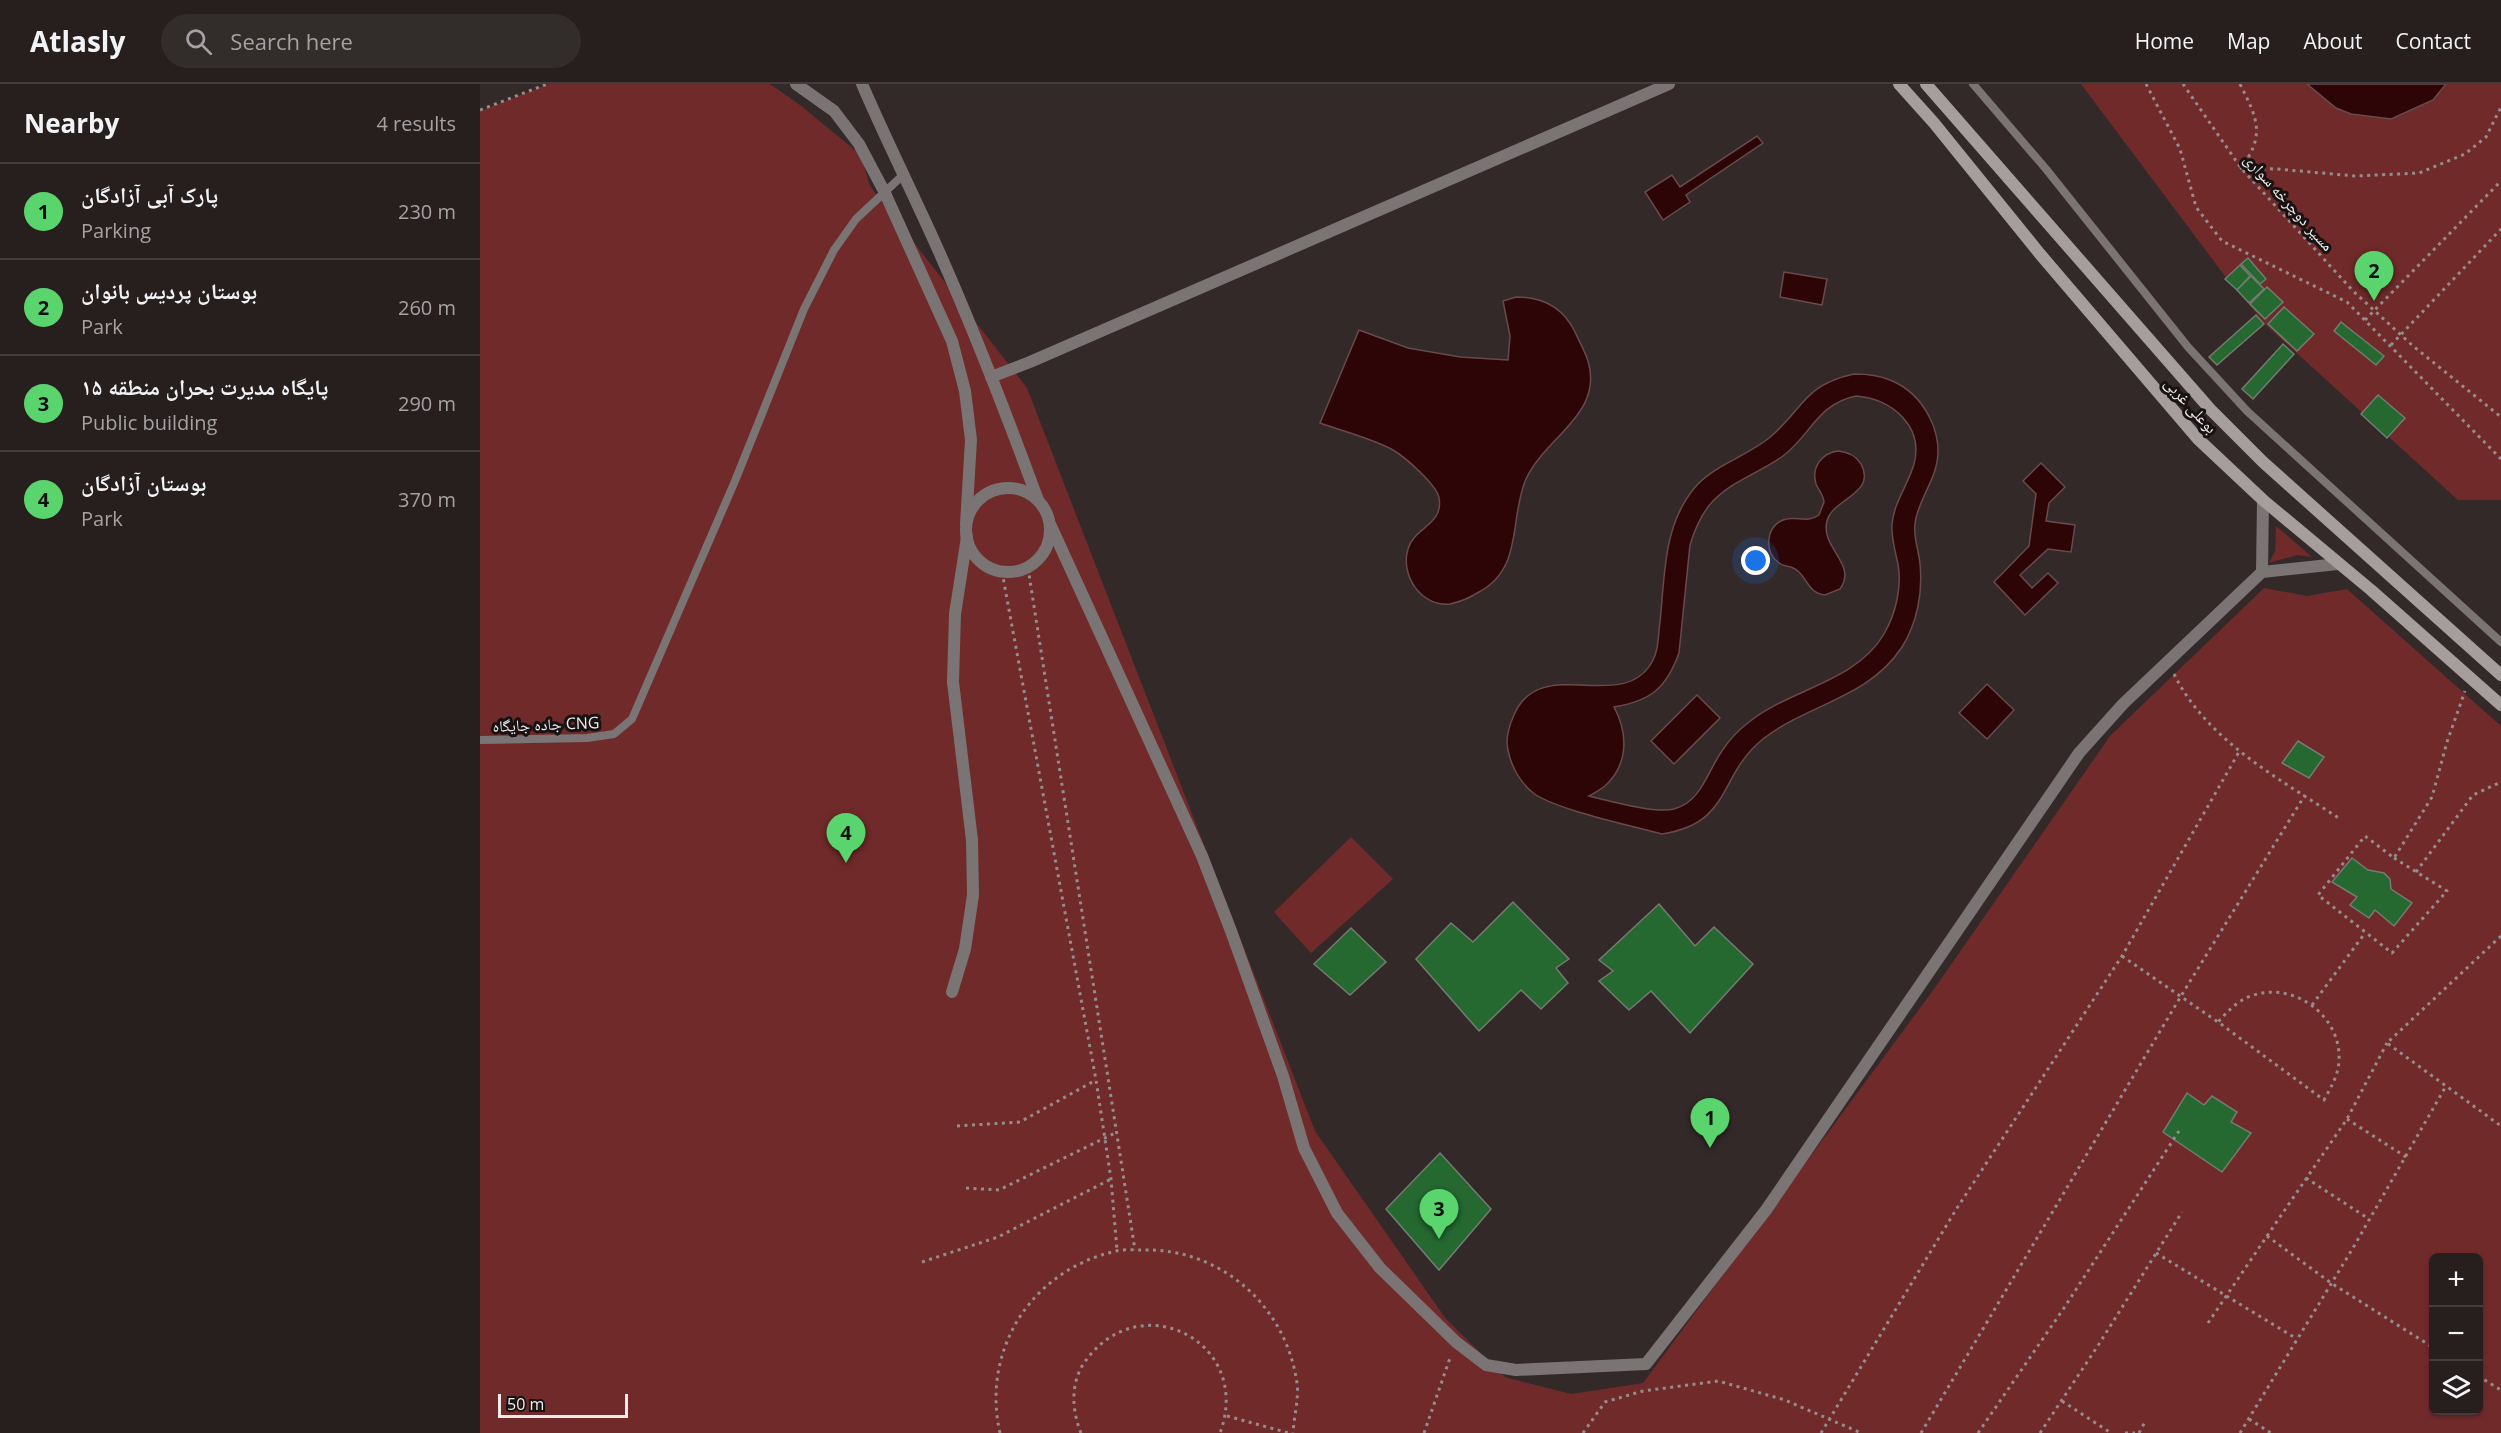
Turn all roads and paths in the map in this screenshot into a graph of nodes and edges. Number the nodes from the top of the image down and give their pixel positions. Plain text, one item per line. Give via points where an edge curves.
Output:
1 (546, 84) edge
2 (796, 84) edge
3 (862, 84) edge
4 (1669, 84) edge
5 (1899, 84) edge
6 (1926, 84) edge
7 (1973, 84) edge
8 (2146, 84) edge
9 (2183, 84) edge
10 (2240, 84) edge
11 (2501, 107) edge
12 (480, 110) edge
13 (2241, 168) junction
14 (902, 176) junction
15 (2501, 182) edge
16 (884, 191) junction
17 (2501, 229) edge
18 (2375, 312) junction
19 (2365, 320) junction
20 (2400, 335) junction
21 (2390, 345) junction
22 (991, 376) junction
23 (2501, 417) edge
24 (2501, 459) edge
25 (1038, 500) junction
26 (2263, 500) junction
27 (1050, 524) junction
28 (966, 530) junction
29 (2338, 564) junction
30 (1028, 568) junction
31 (1002, 572) junction
32 (2262, 572) junction
33 (2501, 642) edge
34 (2173, 658) junction
35 (2501, 675) edge
36 (2470, 678) junction
37 (2501, 705) edge
38 (480, 740) edge
39 (2239, 752) junction
40 (2501, 783) edge
41 (2305, 795) junction
42 (2340, 819) dead end
43 (2394, 858) junction
44 (2416, 872) junction
45 (2365, 933) junction
46 (2501, 936) edge
47 (2122, 956) junction
48 (952, 992) dead end
49 (2181, 996) junction
50 (2312, 1005) junction
51 (2218, 1022) junction
52 (2387, 1043) junction
53 (1096, 1080) junction
54 (2446, 1086) junction
55 (2347, 1119) junction
56 (957, 1126) dead end
57 (2501, 1126) edge
58 (2179, 1131) dead end
59 (1117, 1132) junction
60 (1105, 1139) junction
61 (2406, 1157) junction
62 (2306, 1178) junction
63 (1111, 1179) junction
64 (966, 1188) dead end
65 (2182, 1212) dead end
66 (2370, 1220) junction
67 (2267, 1236) junction
68 (1135, 1250) junction
69 (1118, 1251) junction
70 (2156, 1253) junction
71 (922, 1262) dead end
72 (2331, 1284) junction
73 (2228, 1296) junction
74 (2208, 1323) dead end
75 (2297, 1339) junction
76 (1456, 1342) junction
77 (2429, 1345) edge
78 (2483, 1379) edge
79 (2501, 1390) edge
80 (2062, 1400) junction
81 (1227, 1415) junction
82 (1829, 1419) junction
83 (2249, 1419) junction
84 (2146, 1420) dead end
85 (1000, 1433) edge
86 (1081, 1433) edge
87 (1220, 1433) edge
88 (1291, 1433) edge
89 (1424, 1433) edge
90 (1583, 1433) edge
91 (1821, 1433) edge
92 (1861, 1433) edge
93 (1921, 1433) edge
94 (1978, 1433) edge
95 (2040, 1433) edge
96 (2111, 1433) edge
97 (2126, 1433) edge
98 (2137, 1433) edge
99 (2240, 1433) edge
100 (2271, 1433) edge

1 - 12 path
2 - 16 street via 834,111 859,144
3 - 14 street
4 - 22 street via 1052,353
5 - 26 main road, بوعلی غربی via 2130,362 2198,439
6 - 35 main road, بوعلی غربی via 2210,409 2271,470
7 - 33 lane via 2188,347 2247,411
8 - 19 path via 2180,149 2196,207 2222,240 2347,302
9 - 13 path, مسیر دوچرخه سواری
10 - 13 path via 2256,116 2255,151
11 - 13 path via 2486,137 2465,154 2420,173 2355,176
13 - 18 path, مسیر دوچرخه سواری
14 - 16 lane
14 - 22 street
15 - 18 path
16 - 28 street via 952,341 965,391 971,440
16 - 38 lane, جاده جایگاه CNG via 856,219 834,250 804,309 632,719 614,734 548,740
17 - 20 path
18 - 19 path
18 - 20 path, مسیر دوچرخه سواری
19 - 21 path
20 - 21 path
20 - 23 path, مسیر دوچرخه سواری
21 - 24 path
22 - 25 street
25 - 27 street
25 - 28 street via 1015,489 989,493 970,511
26 - 29 main road, بوعلی غربی
26 - 32 street
27 - 30 street via 1046,549
27 - 76 street via 1206,867 1275,1054 1304,1148 1337,1213 1358,1240 1380,1268
28 - 31 street via 978,560
28 - 48 street via 955,614 953,682 972,840 973,895 965,949
29 - 32 street
29 - 36 main road, بوعلی غربی
30 - 31 street
30 - 59 path
31 - 53 path
32 - 34 street
34 - 39 path via 2174,675 2187,699
34 - 76 street via 2123,704 2079,753 1766,1210 1646,1364 1516,1370 1486,1365
36 - 37 main road, بوعلی غربی
36 - 43 path via 2432,797
39 - 41 path
39 - 47 path
40 - 44 path via 2473,795
41 - 42 path
41 - 49 path
43 - 44 path
43 - 45 path via 2365,836 2318,895
44 - 45 path via 2447,891 2392,953
45 - 50 path
46 - 52 path
47 - 49 path
47 - 82 path via 1957,1208
49 - 51 path
49 - 93 path
50 - 51 path via 2294,995 2272,992 2251,996 2233,1006
50 - 51 path via 2327,1020 2336,1040 2339,1061 2324,1100
52 - 54 path
52 - 55 path
53 - 56 path via 1020,1122
53 - 60 path
54 - 57 path
54 - 61 path
55 - 61 path
55 - 62 path
58 - 94 path
59 - 60 path
59 - 68 path
60 - 63 path
60 - 64 path via 999,1190
61 - 66 path
62 - 66 path
62 - 67 path
63 - 69 path
63 - 71 path via 998,1237
65 - 70 path
66 - 72 path
67 - 72 path
67 - 73 path
68 - 69 path
68 - 88 path via 1167,1249 1215,1264 1256,1295 1284,1336 1297,1384
69 - 85 path via 1076,1265 1040,1290 1014,1325 998,1366 995,1409
70 - 73 path
70 - 80 path
72 - 75 path
72 - 77 path
73 - 74 path
73 - 75 path
75 - 83 path
76 - 89 path
78 - 79 path
80 - 95 path
80 - 96 path
81 - 86 path via 1227,1391 1220,1367 1206,1347 1186,1332 1162,1325 1137,1325 1114,1333 1094,1348 1080,1369 1074,1392 1075,1418
81 - 87 path
81 - 88 path
82 - 90 path via 1785,1400 1718,1381 1643,1391 1605,1402
82 - 91 path
82 - 92 path
83 - 99 path
83 - 100 path
84 - 98 path
97 - 98 path

